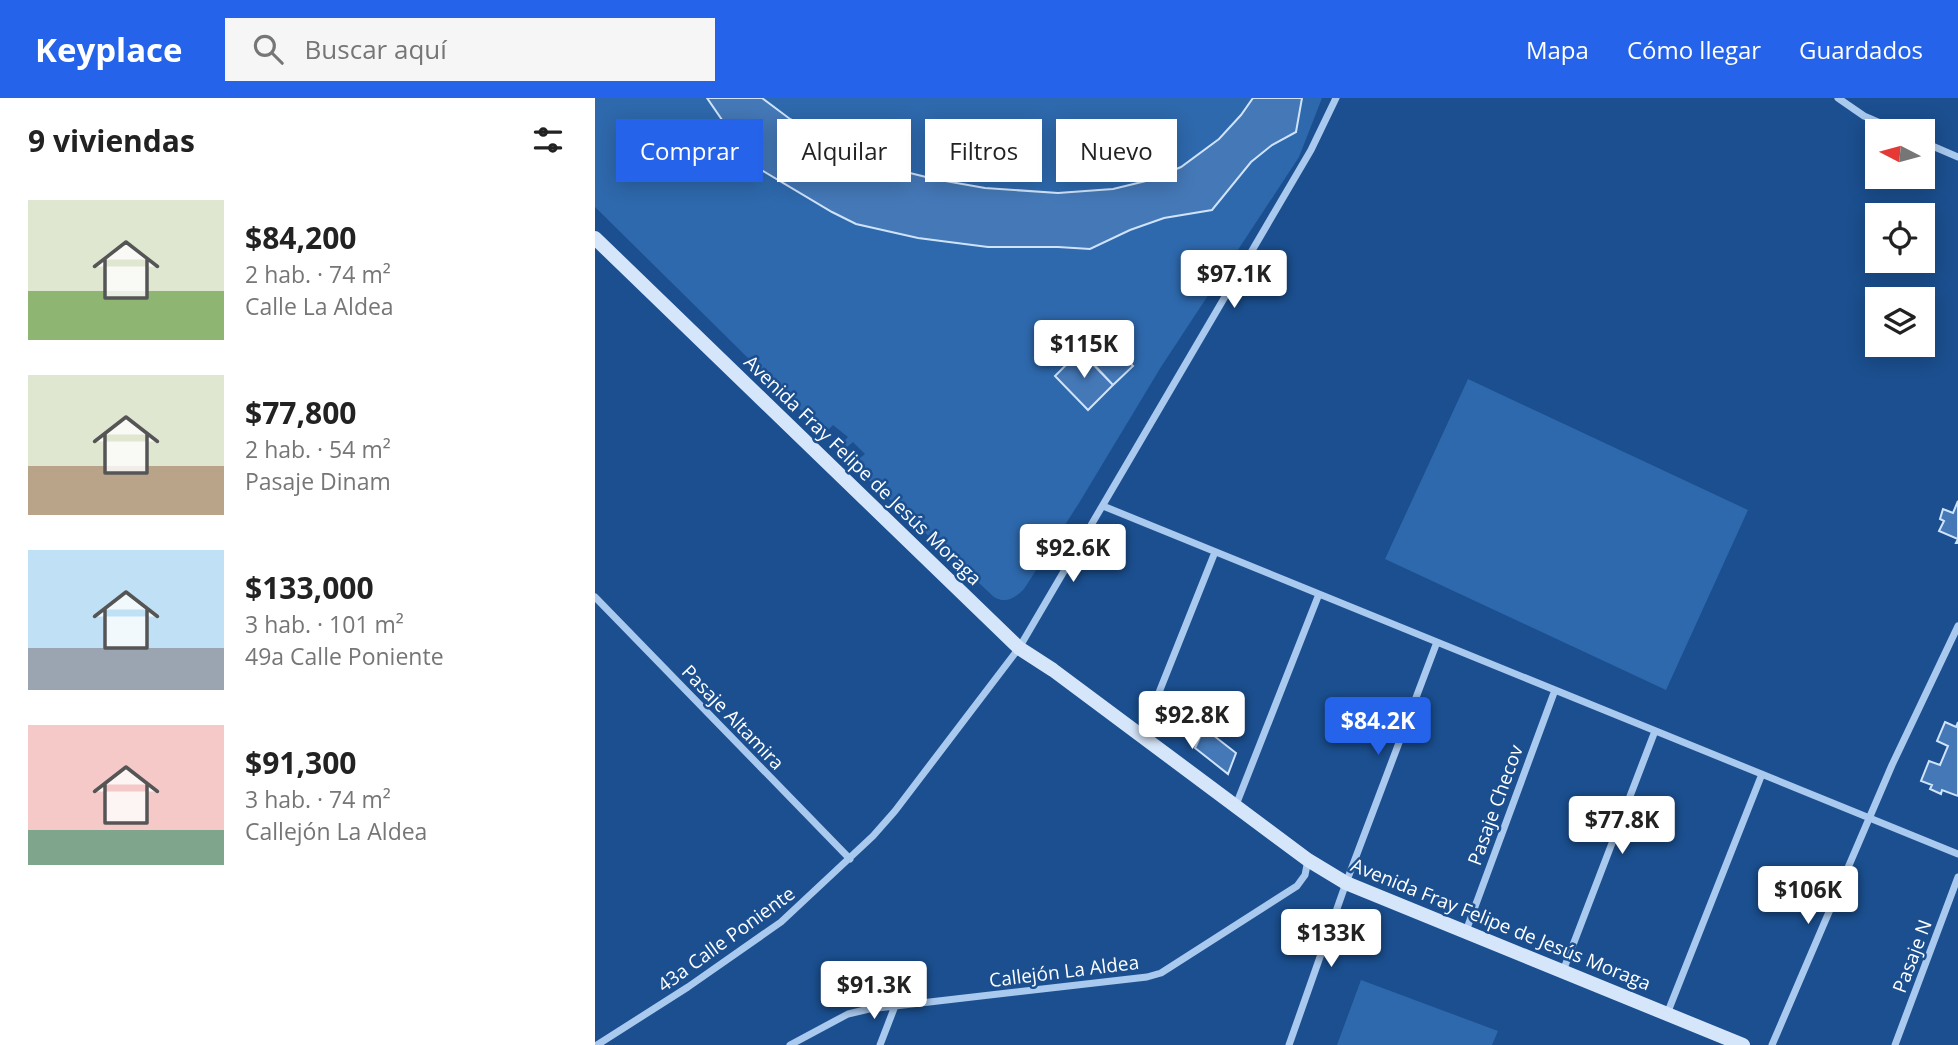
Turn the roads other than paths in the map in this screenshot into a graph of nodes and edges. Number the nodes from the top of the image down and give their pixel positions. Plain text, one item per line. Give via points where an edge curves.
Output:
1 (1336, 98) edge
2 (1838, 98) edge
3 (1871, 119) edge
4 (1935, 147) edge
5 (1958, 158) edge
6 (595, 238) edge
7 (1103, 506) junction
8 (1215, 552) junction
9 (1319, 594) junction
10 (595, 597) edge
11 (1958, 626) edge
12 (1437, 642) junction
13 (1019, 648) junction
14 (1555, 690) junction
15 (1655, 731) junction
16 (1142, 735) junction
17 (1762, 774) junction
18 (1236, 805) junction
19 (1869, 818) junction
20 (1958, 854) edge
21 (850, 859) junction
22 (1308, 860) junction
23 (1958, 877) edge
24 (1346, 883) junction
25 (1465, 932) junction
26 (1563, 971) junction
27 (895, 1006) junction
28 (1668, 1014) junction
29 (597, 1045) edge
30 (790, 1045) edge
31 (880, 1045) edge
32 (1289, 1045) edge
33 (1743, 1045) edge
34 (1772, 1045) edge
35 (1895, 1045) edge

1 - 7 street, 43a Calle Poniente via 1311,150
2 - 3 street
4 - 5 street
6 - 13 street, Avenida Fray Felipe de Jesús Moraga
7 - 8 street
7 - 13 street, 43a Calle Poniente
8 - 9 street
8 - 16 street
9 - 12 street
9 - 18 street
10 - 21 street, Pasaje Altamira
11 - 19 street
12 - 14 street
12 - 24 street
13 - 16 street, Avenida Fray Felipe de Jesús Moraga
13 - 21 street, 43a Calle Poniente via 895,811
14 - 15 street
14 - 25 street, Pasaje Checov
15 - 17 street
15 - 26 street
16 - 18 street, Avenida Fray Felipe de Jesús Moraga
17 - 19 street
17 - 28 street
18 - 22 street, Avenida Fray Felipe de Jesús Moraga
19 - 20 street
19 - 34 street
21 - 29 street, 43a Calle Poniente via 781,922
22 - 24 street, Avenida Fray Felipe de Jesús Moraga
22 - 27 street, Callejón La Aldea via 1297,887 1161,973
23 - 35 street, Pasaje N
24 - 25 street, Avenida Fray Felipe de Jesús Moraga
24 - 32 street
25 - 26 street, Avenida Fray Felipe de Jesús Moraga
26 - 28 street, Avenida Fray Felipe de Jesús Moraga
27 - 30 street, Callejón La Aldea via 848,1014
27 - 31 street
28 - 33 street, Avenida Fray Felipe de Jesús Moraga

